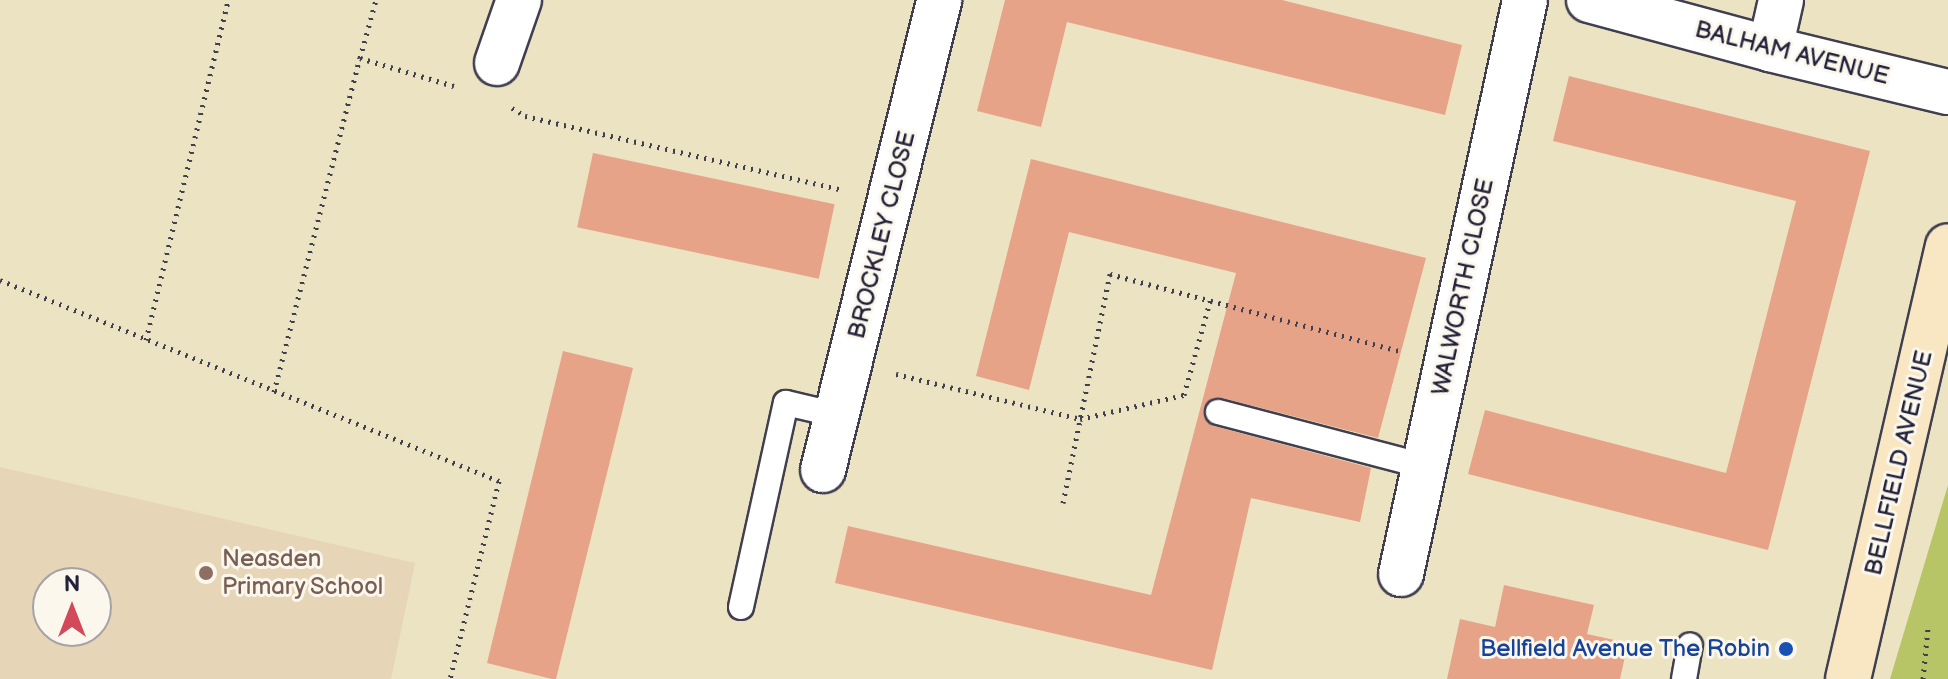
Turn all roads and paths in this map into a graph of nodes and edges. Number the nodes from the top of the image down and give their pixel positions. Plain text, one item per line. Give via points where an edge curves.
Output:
1 (228, 0) edge
2 (376, 0) edge
3 (519, 0) edge
4 (939, 0) edge
5 (1525, 0) edge
6 (1589, 0) edge
7 (1781, 0) edge
8 (1770, 49) junction
9 (360, 58) junction
10 (495, 80) junction
11 (1948, 92) edge
12 (891, 201) junction
13 (1948, 246) edge
14 (0, 280) edge
15 (1210, 301) junction
16 (146, 340) junction
17 (1446, 363) junction
18 (883, 371) dead end
19 (274, 392) junction
20 (1218, 412) dead end
21 (837, 415) junction
22 (1080, 419) junction
23 (1424, 466) junction
24 (823, 470) dead end
25 (1063, 503) dead end
26 (1401, 574) dead end
27 (741, 607) dead end
28 (1928, 628) dead end
29 (1690, 646) dead end
30 (450, 679) edge
31 (1684, 679) edge
32 (1848, 679) edge
33 (1923, 679) edge

1 - 16 path
2 - 9 path
3 - 10 street
4 - 12 street, BROCKLEY CLOSE
5 - 17 street, WALWORTH CLOSE
6 - 8 street, BALHAM AVENUE
7 - 8 street
8 - 11 street, BALHAM AVENUE
9 - 10 path
9 - 19 path
10 - 12 path via 525,116
12 - 21 street, BROCKLEY CLOSE
13 - 32 street, BELLFIELD AVENUE
14 - 16 path
15 - 17 path
15 - 22 path via 1184,395
15 - 22 path via 1110,274
16 - 19 path
17 - 23 street, WALWORTH CLOSE
18 - 22 path
19 - 30 path via 499,481
20 - 23 lane
21 - 24 street, BROCKLEY CLOSE
21 - 27 lane via 786,403
22 - 25 path
23 - 26 street, WALWORTH CLOSE
28 - 33 path
29 - 31 lane

